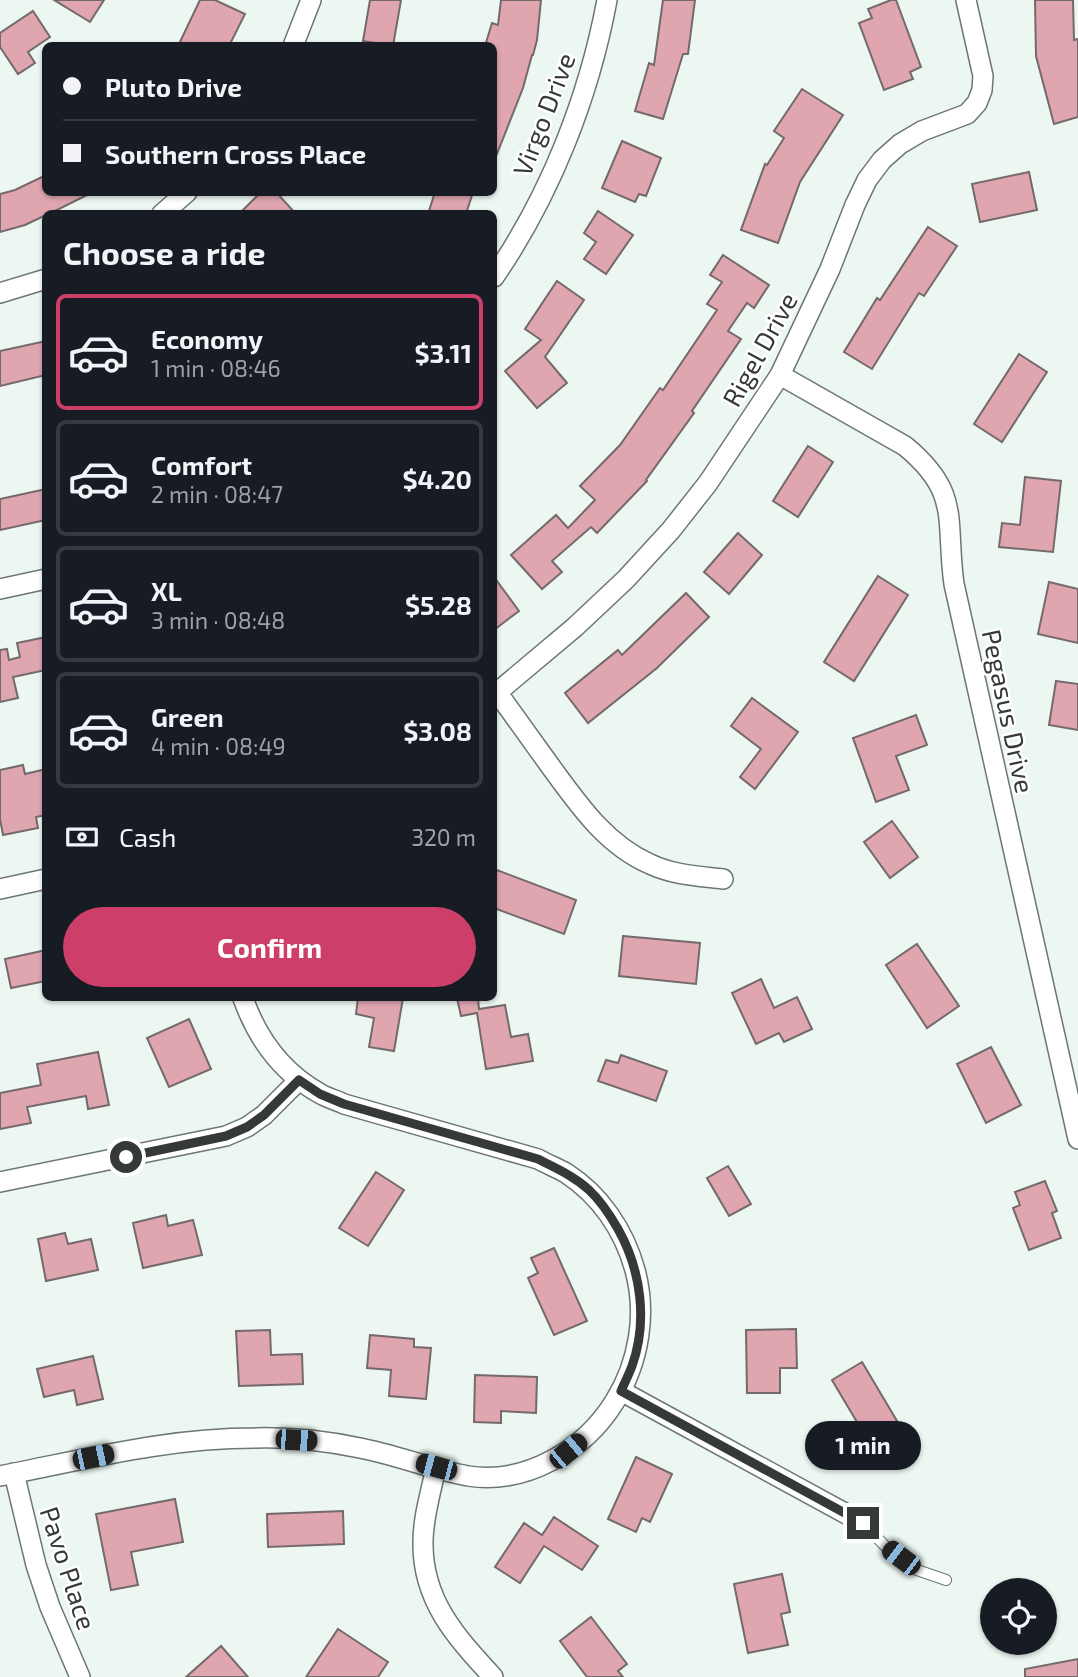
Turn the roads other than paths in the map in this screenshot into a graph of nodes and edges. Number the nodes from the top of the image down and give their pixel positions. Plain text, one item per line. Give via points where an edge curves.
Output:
1 (311, 0) edge
2 (607, 0) edge
3 (966, 0) edge
4 (295, 42) edge
5 (182, 196) edge
6 (167, 210) edge
7 (497, 272) edge
8 (42, 280) edge
9 (0, 293) edge
10 (780, 375) junction
11 (42, 580) edge
12 (0, 589) edge
13 (497, 692) edge
14 (497, 697) edge
15 (723, 879) dead end
16 (42, 880) edge
17 (0, 889) edge
18 (244, 1001) edge
19 (299, 1080) junction
20 (1078, 1139) edge
21 (0, 1182) edge
22 (621, 1391) junction
23 (436, 1467) junction
24 (7, 1475) edge
25 (863, 1523) joint
26 (946, 1580) dead end
27 (80, 1677) edge
28 (493, 1677) edge

1 - 4 street
2 - 7 street, Virgo Drive via 593,61 554,169
3 - 10 street, Rigel Drive via 983,76 977,103 967,114 900,144 867,180
5 - 6 street
8 - 9 street
10 - 13 street, Rigel Drive via 671,530 586,618
10 - 20 street, Pegasus Drive via 905,446 942,488 951,527 954,584
11 - 12 street
14 - 15 street via 567,789 627,852 677,874
16 - 17 street
18 - 19 street via 270,1051
19 - 21 street via 264,1115 226,1136
19 - 22 street via 344,1104 538,1159 589,1190 620,1233 638,1282 639,1338
22 - 23 street via 587,1435 543,1464 496,1477 468,1476
22 - 25 street
23 - 24 street via 360,1448 259,1437 165,1443
23 - 28 street via 423,1541 429,1585 449,1626
24 - 27 street, Pavo Place via 50,1608
25 - 26 lane via 917,1570

